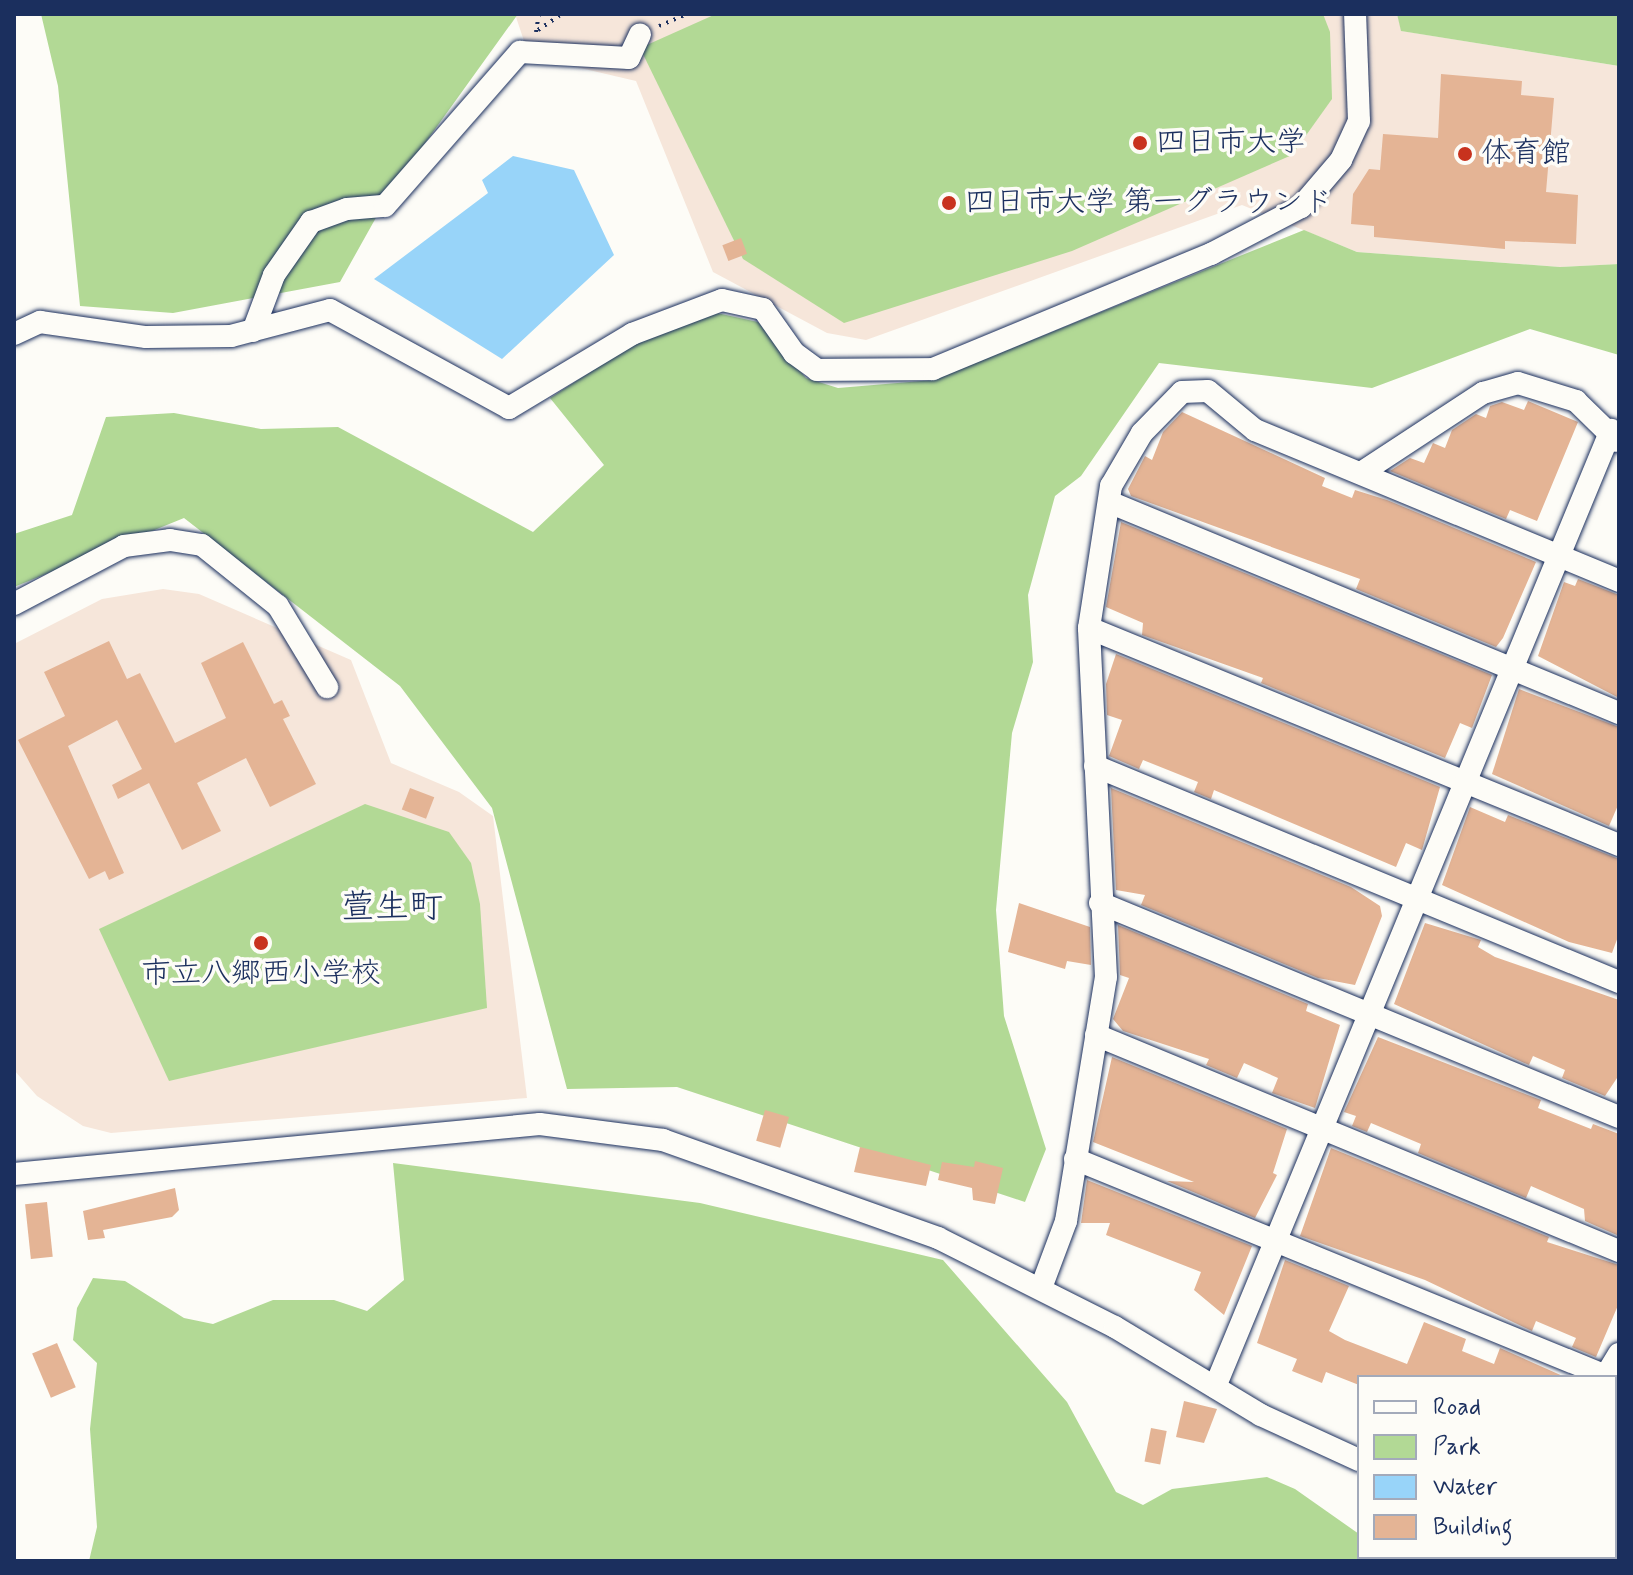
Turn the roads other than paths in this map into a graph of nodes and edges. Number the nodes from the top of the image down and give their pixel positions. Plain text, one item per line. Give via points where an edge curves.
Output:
1 (1355, 14) edge
2 (640, 34) road end
3 (253, 331) junction
4 (14, 334) edge
5 (1615, 438) edge
6 (1361, 473) junction
7 (1109, 502) junction
8 (1560, 556) junction
9 (1619, 581) edge
10 (14, 604) edge
11 (1089, 628) junction
12 (1514, 670) junction
13 (327, 687) dead end
14 (1619, 713) edge
15 (1095, 766) junction
16 (1467, 782) junction
17 (1619, 845) edge
18 (1420, 899) junction
19 (1100, 903) junction
20 (1619, 982) edge
21 (1372, 1014) junction
22 (1096, 1035) junction
23 (1619, 1117) edge
24 (1327, 1130) junction
25 (1075, 1159) junction
26 (14, 1174) edge
27 (1279, 1243) junction
28 (1619, 1251) edge
29 (1041, 1288) junction
30 (1619, 1354) edge
31 (1603, 1375) edge
32 (1606, 1375) edge
33 (1215, 1387) junction
34 (1357, 1459) edge

1 - 3 street via 1359,121 1341,160 1301,207 1199,260 933,369 817,370 794,353 763,309 722,300 632,334 509,408 330,310
2 - 3 street via 629,58 520,52 385,206 329,212 304,229 274,275
3 - 4 street via 146,337 40,322
5 - 6 street via 1552,389 1518,383 1483,393
5 - 8 street
6 - 7 street via 1255,430 1196,388 1182,392 1142,433 1118,471
6 - 8 street
7 - 11 street
7 - 12 street
8 - 9 street
8 - 12 street
10 - 13 street via 124,546 170,540 202,545 278,606
11 - 15 street
11 - 16 street
12 - 14 street
12 - 16 street
15 - 18 street
15 - 19 street
16 - 17 street
16 - 18 street
18 - 20 street
18 - 21 street
19 - 21 street
19 - 22 street via 1106,977
21 - 23 street
21 - 24 street
22 - 24 street
22 - 25 street
24 - 27 street
24 - 28 street
25 - 27 street
25 - 29 street via 1066,1221
26 - 29 street via 502,1127 587,1127 663,1140 837,1198
27 - 31 street
27 - 33 street
29 - 33 street
30 - 32 street
33 - 34 street

